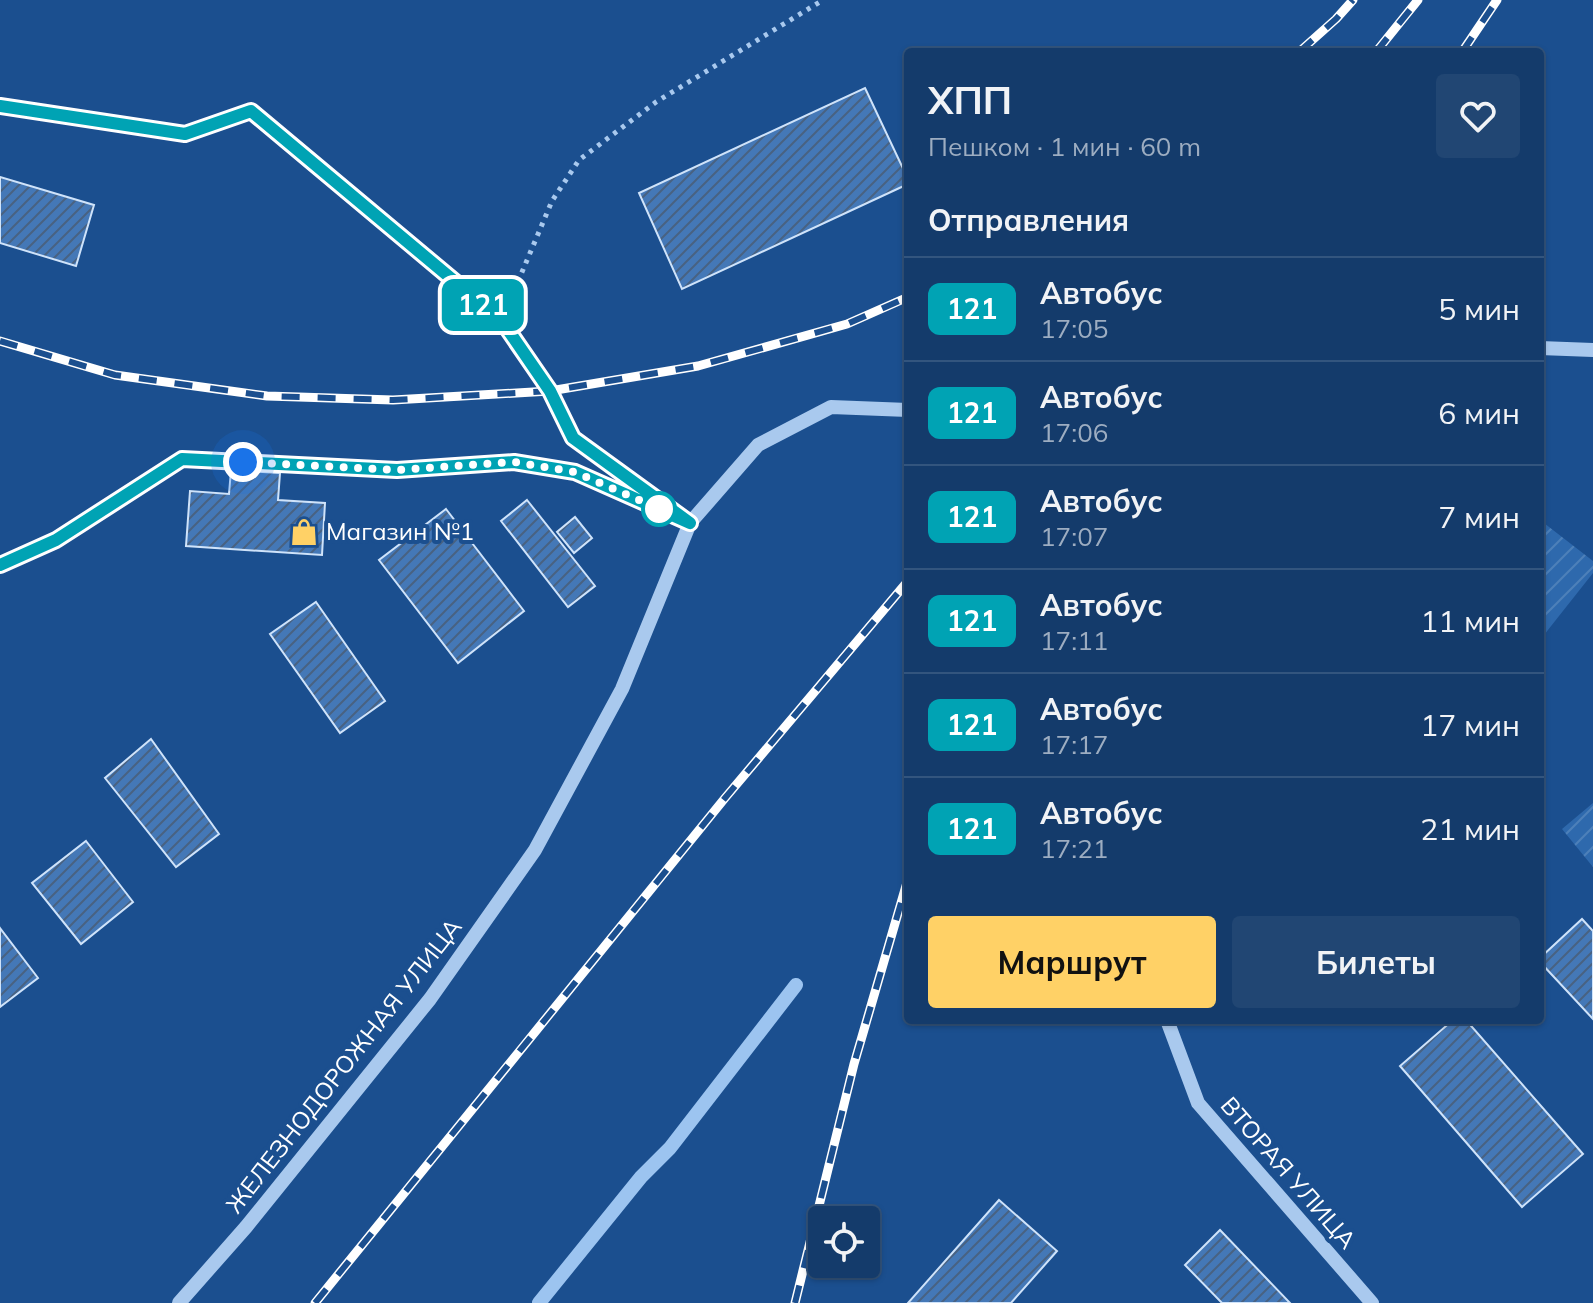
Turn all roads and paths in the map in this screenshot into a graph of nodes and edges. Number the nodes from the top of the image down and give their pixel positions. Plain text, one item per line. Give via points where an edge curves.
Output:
1 (823, 0) edge
2 (0, 106) edge
3 (502, 321) junction
4 (1544, 348) edge
5 (1593, 350) edge
6 (904, 410) edge
7 (690, 523) junction
8 (0, 565) edge
9 (1168, 1024) edge
10 (179, 1303) edge
11 (1372, 1303) edge

1 - 3 path via 656,102 579,160 552,201
2 - 3 street via 185,134 251,111
3 - 7 street via 550,391 573,438
4 - 5 street
6 - 7 street, ЖЕЛЕЗНОДОРОЖНАЯ УЛИЦА via 831,407 807,419 758,445
7 - 8 street via 575,472 514,462 397,470 182,459 56,540
7 - 10 street, ЖЕЛЕЗНОДОРОЖНАЯ УЛИЦА via 622,689 535,850 430,999
9 - 11 street, ВТОРАЯ УЛИЦА via 1198,1103

